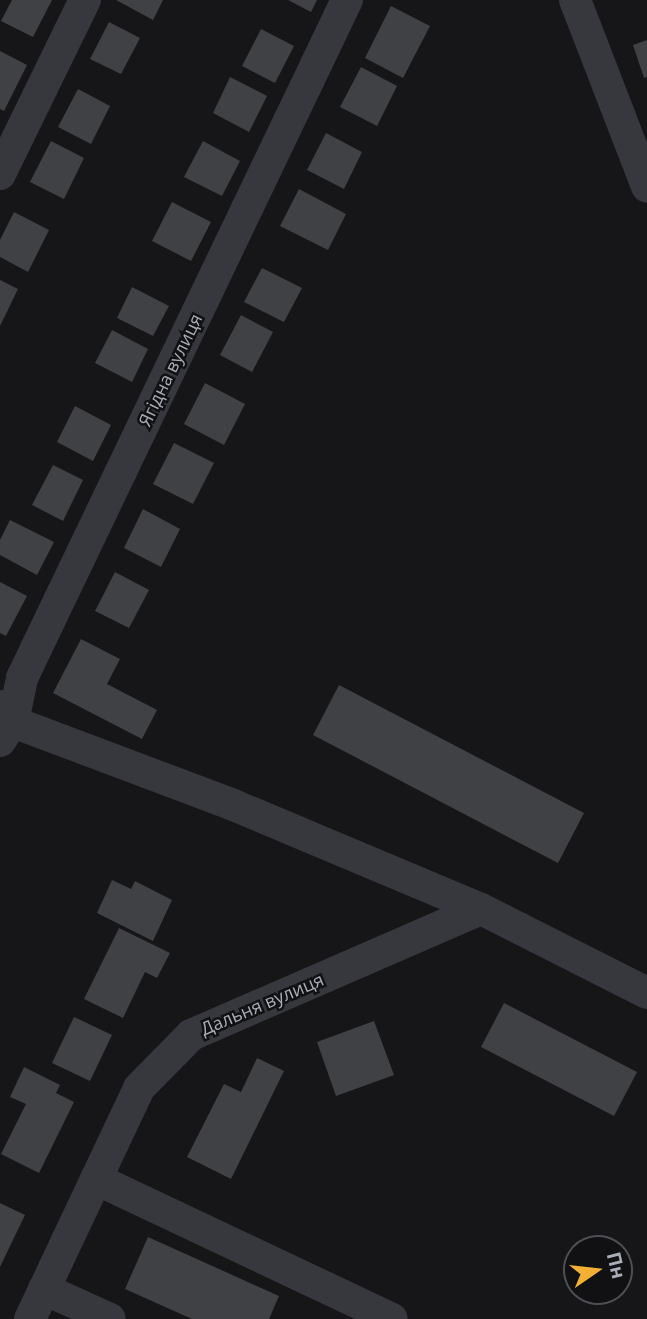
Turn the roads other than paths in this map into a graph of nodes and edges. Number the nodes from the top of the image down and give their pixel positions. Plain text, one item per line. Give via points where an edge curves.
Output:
1 (85, 0) edge
2 (347, 0) edge
3 (575, 0) edge
4 (635, 121) edge
5 (0, 174) edge
6 (647, 187) edge
7 (3, 723) edge
8 (481, 909) junction
9 (647, 993) edge
10 (96, 1179) junction
11 (44, 1289) junction
12 (30, 1319) edge
13 (110, 1319) edge
14 (392, 1319) edge

1 - 5 street
2 - 7 street, Ягідна вулиця
3 - 4 street
4 - 6 street
7 - 8 street via 231,804
8 - 9 street
8 - 10 street, Дальня вулиця via 191,1035 139,1088
10 - 11 street, Дальня вулиця
10 - 14 street
11 - 12 street, Дальня вулиця
11 - 13 street

